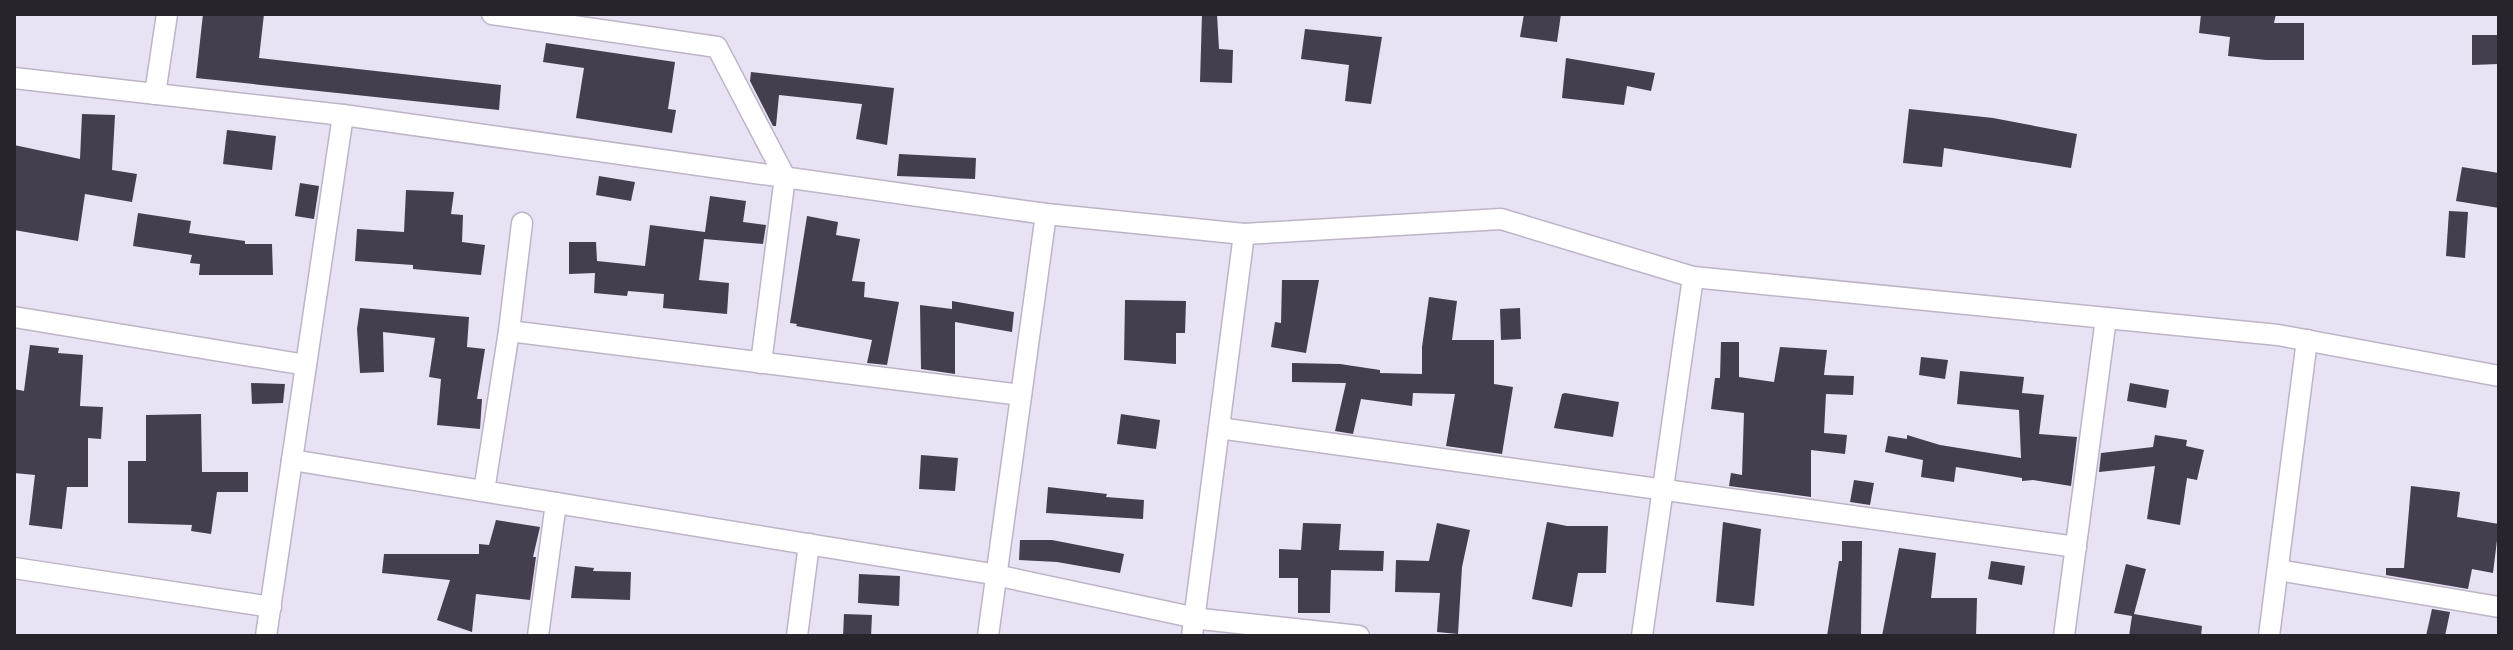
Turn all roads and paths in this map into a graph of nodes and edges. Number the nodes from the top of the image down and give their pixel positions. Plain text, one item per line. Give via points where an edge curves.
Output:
1 (167, 14) edge
2 (492, 14) edge
3 (14, 78) edge
4 (155, 94) junction
5 (343, 115) junction
6 (785, 177) junction
7 (1046, 214) junction
8 (522, 223) dead end
9 (1244, 234) junction
10 (1693, 277) junction
11 (14, 317) edge
12 (2106, 318) junction
13 (509, 331) junction
14 (2307, 340) junction
15 (761, 363) junction
16 (306, 365) junction
17 (2499, 376) edge
18 (1021, 395) junction
19 (1219, 428) junction
20 (292, 460) junction
21 (1662, 490) junction
22 (484, 491) junction
23 (556, 503) junction
24 (809, 544) junction
25 (2076, 547) junction
26 (14, 568) edge
27 (2278, 570) junction
28 (996, 575) junction
29 (271, 607) junction
30 (2499, 607) edge
31 (1193, 627) edge
32 (266, 636) edge
33 (538, 636) edge
34 (797, 636) edge
35 (988, 636) edge
36 (1359, 636) edge
37 (1642, 636) edge
38 (2064, 636) edge
39 (2269, 636) edge

1 - 4 street
2 - 6 street via 717,47
3 - 4 street
4 - 5 street
5 - 6 street
5 - 16 street
6 - 7 street
6 - 15 street
7 - 9 street
7 - 18 street
8 - 13 street
9 - 10 street via 1501,219
9 - 19 street
10 - 12 street
10 - 21 street
11 - 16 street
12 - 14 street
12 - 25 street
13 - 15 street
13 - 22 street
14 - 17 street
14 - 27 street
15 - 18 street
16 - 20 street
18 - 28 street
19 - 21 street
19 - 31 street
20 - 22 street
20 - 29 street
21 - 25 street
21 - 37 street
22 - 23 street
23 - 24 street
23 - 33 street
24 - 28 street
24 - 34 street
25 - 38 street
26 - 29 street
27 - 30 street
27 - 39 street
28 - 31 street
28 - 35 street
29 - 32 street
31 - 36 street

